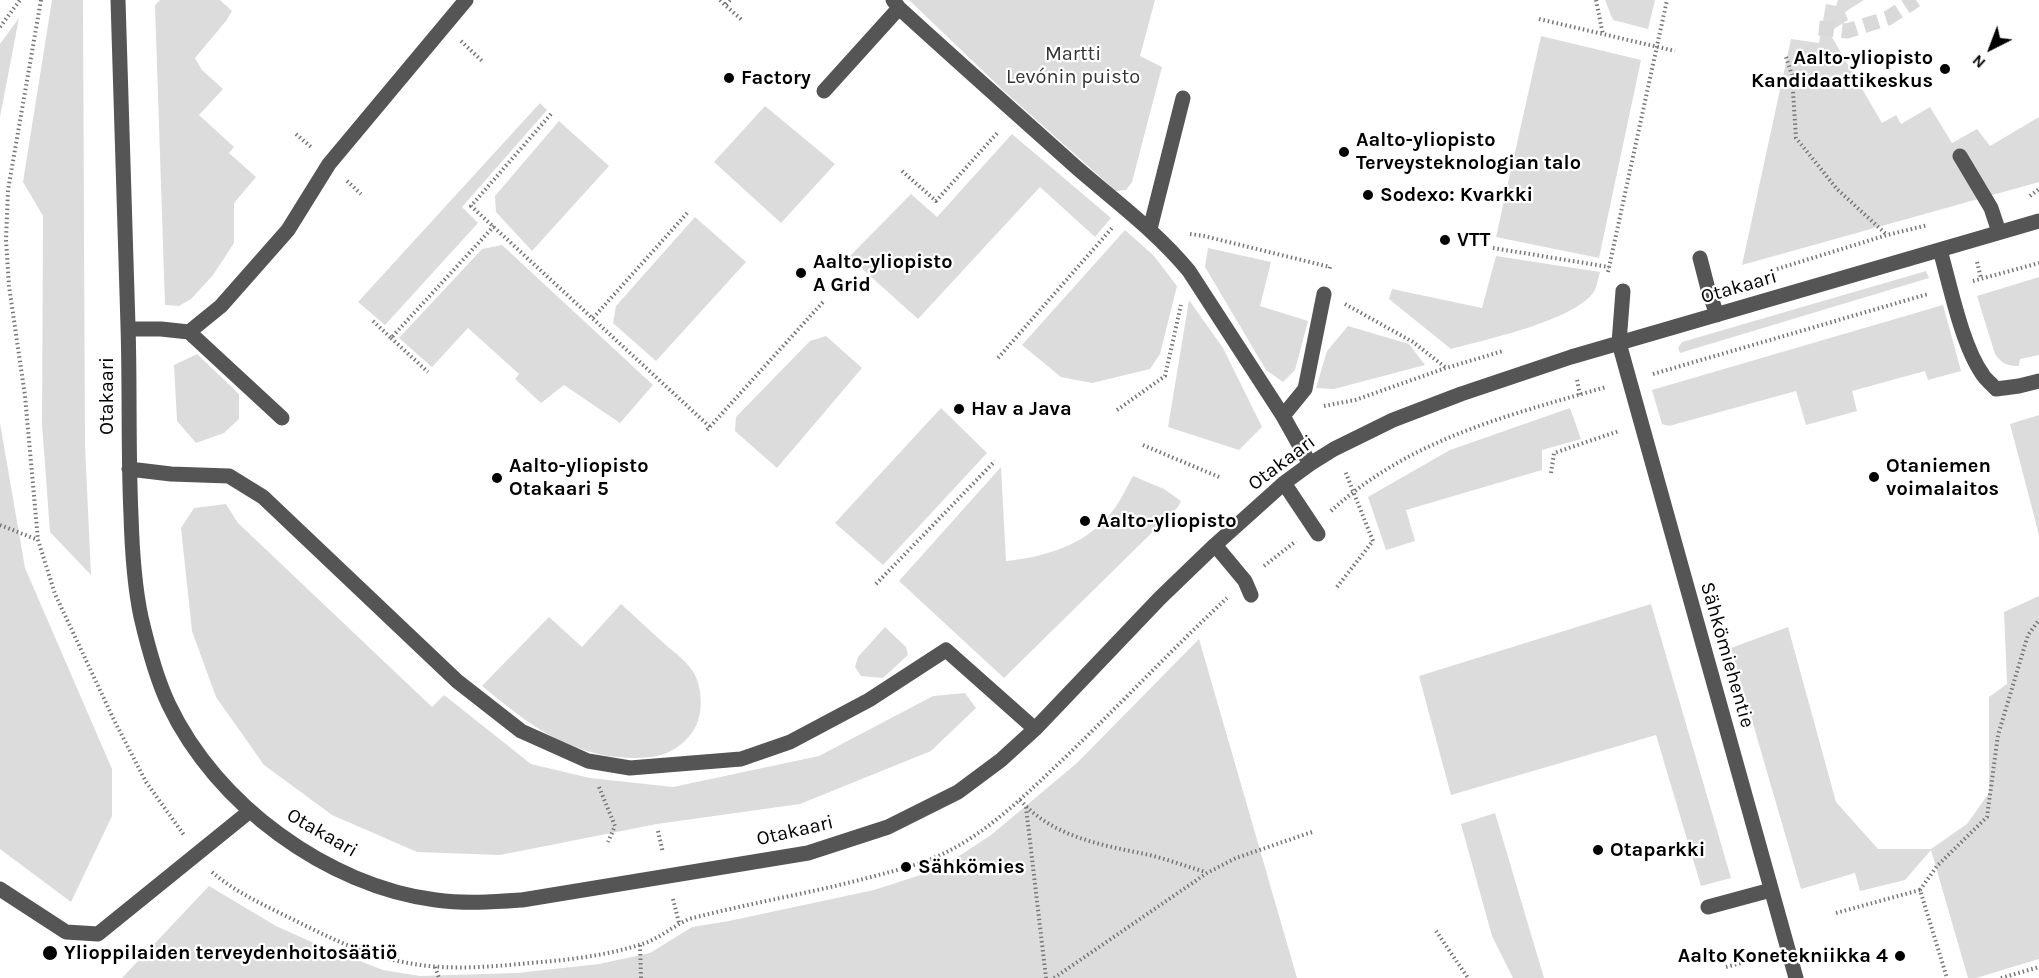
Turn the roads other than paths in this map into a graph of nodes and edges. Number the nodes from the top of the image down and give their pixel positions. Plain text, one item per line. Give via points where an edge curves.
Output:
1 (118, 0) edge
2 (466, 0) edge
3 (896, 4) edge
4 (824, 92) dead end
5 (1183, 98) dead end
6 (1960, 156) dead end
7 (2039, 221) edge
8 (1150, 230) junction
9 (1999, 232) junction
10 (1940, 250) junction
11 (1700, 258) dead end
12 (1623, 291) dead end
13 (1324, 294) dead end
14 (1717, 315) junction
15 (128, 329) junction
16 (189, 332) junction
17 (1619, 344) junction
18 (2039, 381) edge
19 (1283, 416) junction
20 (282, 418) dead end
21 (1310, 464) junction
22 (129, 469) junction
23 (1284, 483) junction
24 (1316, 531) road end
25 (1215, 545) junction
26 (1248, 588) road end
27 (1035, 729) junction
28 (250, 811) junction
29 (0, 889) edge
30 (1771, 890) junction
31 (1708, 907) dead end
32 (1796, 978) edge

1 - 15 street, Otakaari
2 - 16 street via 329,164 288,230 221,306
3 - 4 street
3 - 8 street
5 - 8 street
6 - 9 street via 1991,208
7 - 9 street, Otakaari
8 - 19 street via 1189,271
9 - 10 street, Otakaari
10 - 14 street, Otakaari
10 - 18 street via 1961,326 1983,376 1996,388
11 - 14 street
12 - 17 street, Sähkömiehentie
13 - 19 street via 1305,389
14 - 17 street, Otakaari
15 - 16 street
15 - 22 street, Otakaari
16 - 20 street
17 - 21 street, Otakaari via 1393,420
17 - 30 street, Sähkömiehentie
19 - 21 street
21 - 23 street, Otakaari
22 - 27 street via 229,476 263,498 457,681 521,731 588,761 630,768 741,759 790,742 859,706 946,650
22 - 28 street, Otakaari via 134,574 153,661 169,704 189,740 214,774
23 - 24 street
23 - 25 street, Otakaari
25 - 26 street
25 - 27 street, Otakaari
27 - 28 street, Otakaari via 958,792 888,827 808,853 522,900 477,904 434,900 392,890 317,858 281,837
28 - 29 street via 98,934 66,932
30 - 31 street
30 - 32 street, Sähkömiehentie

